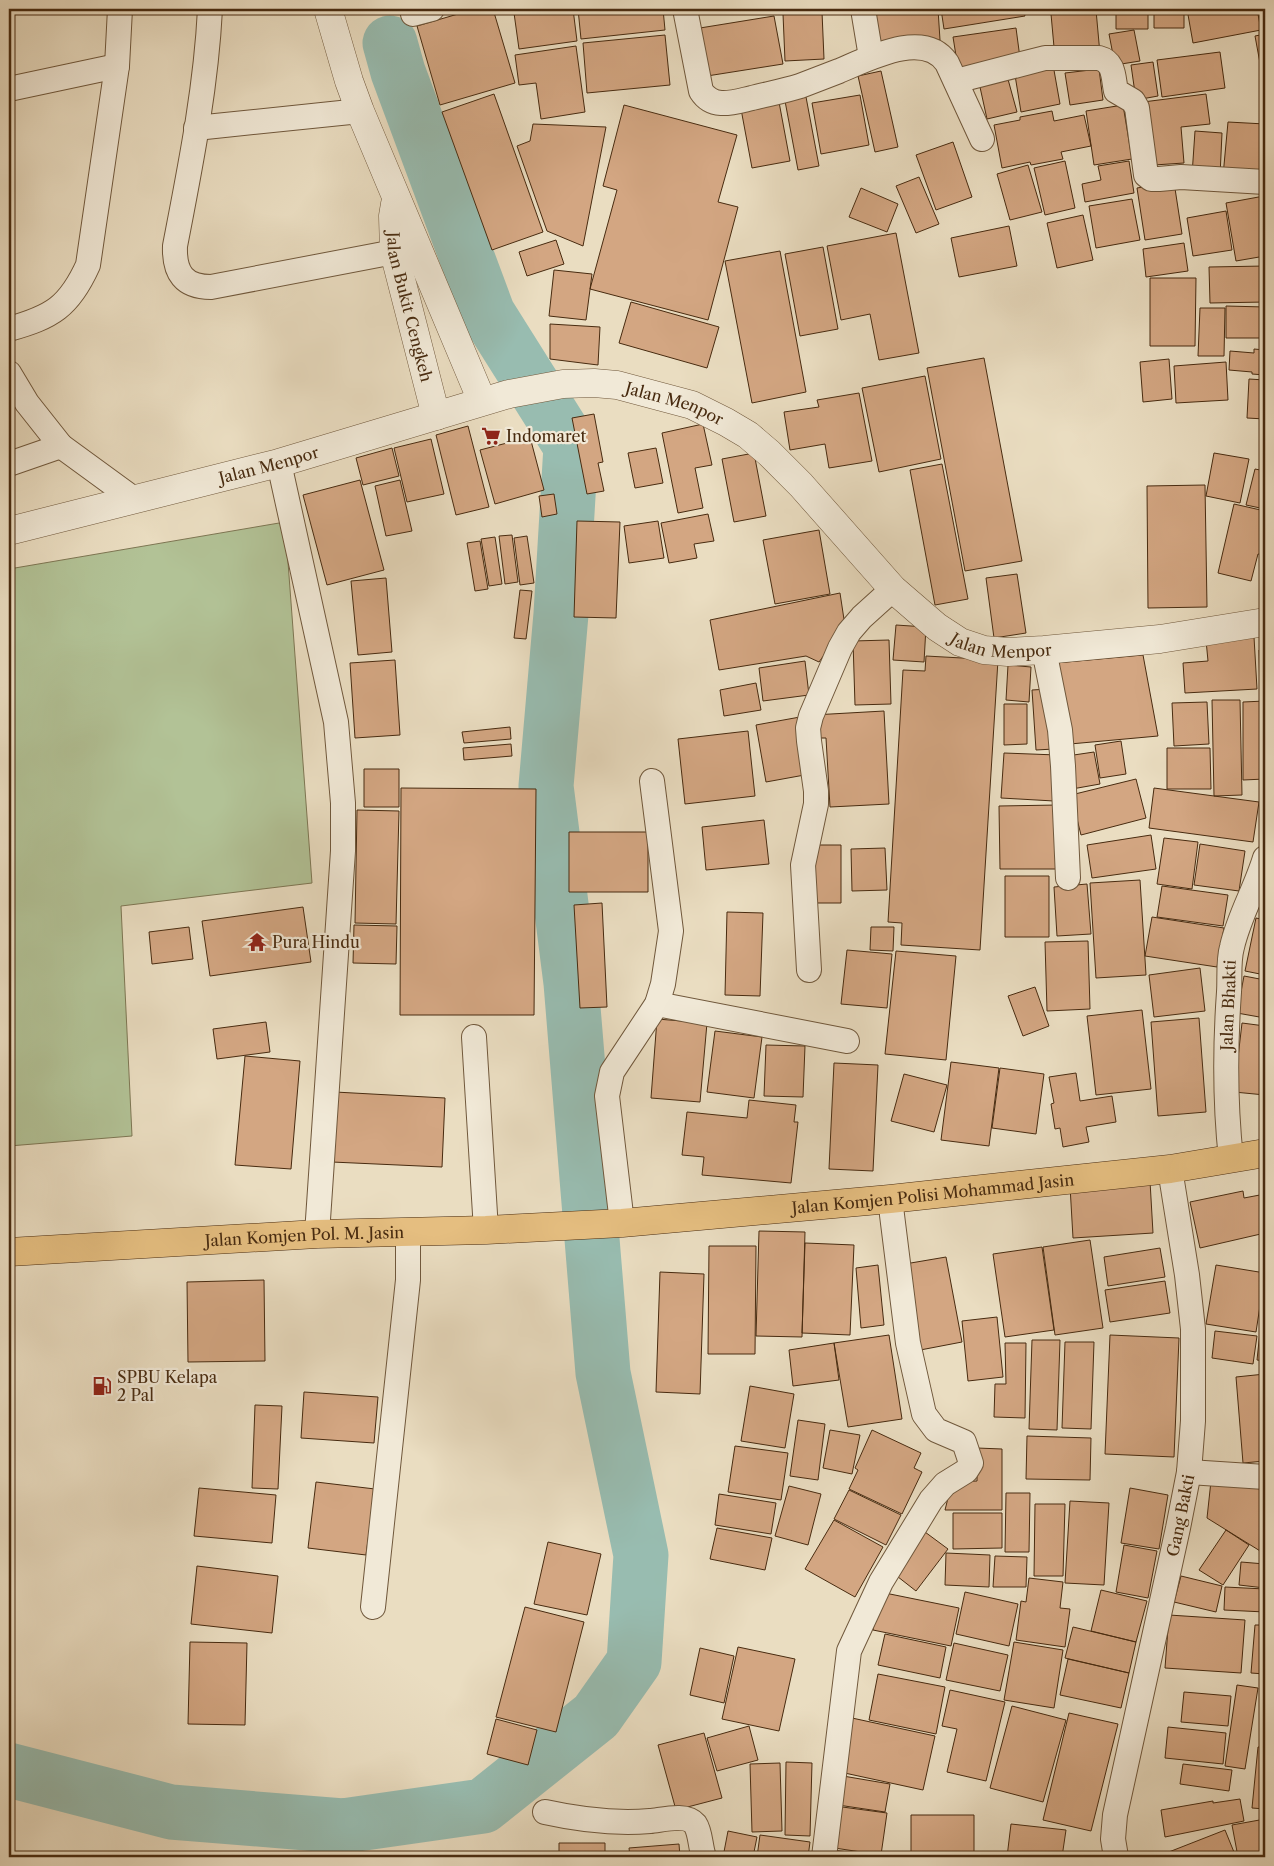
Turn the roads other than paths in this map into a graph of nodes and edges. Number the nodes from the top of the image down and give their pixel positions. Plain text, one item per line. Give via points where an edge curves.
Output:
1 (120, 9) edge
2 (210, 9) edge
3 (328, 9) edge
4 (685, 9) edge
5 (863, 9) edge
6 (871, 57) junction
7 (117, 66) junction
8 (956, 81) junction
9 (9, 89) edge
10 (360, 111) junction
11 (196, 128) junction
12 (982, 139) dead end
13 (1265, 182) edge
14 (396, 197) junction
15 (394, 252) junction
16 (9, 329) edge
17 (9, 373) edge
18 (482, 401) junction
19 (436, 416) junction
20 (61, 446) junction
21 (279, 463) junction
22 (9, 464) edge
23 (135, 500) junction
24 (9, 531) edge
25 (893, 589) junction
26 (1265, 622) edge
27 (1044, 650) junction
28 (652, 781) dead end
29 (1265, 858) edge
30 (1068, 878) dead end
31 (809, 970) dead end
32 (656, 1004) junction
33 (474, 1037) dead end
34 (847, 1042) dead end
35 (1265, 1154) edge
36 (1231, 1159) junction
37 (1170, 1169) junction
38 (890, 1199) junction
39 (611, 1223) junction
40 (486, 1230) junction
41 (408, 1231) junction
42 (317, 1234) junction
43 (9, 1252) edge
44 (1189, 1472) junction
45 (1265, 1477) edge
46 (373, 1608) dead end
47 (546, 1812) dead end
48 (704, 1857) edge
49 (824, 1857) edge
50 (1116, 1857) edge

1 - 7 street
2 - 11 street
3 - 10 street, Jalan Bukit Cengkeh
4 - 6 street via 701,91 712,102 730,103 798,86
5 - 6 street
6 - 8 street via 915,48 932,50 944,58
7 - 9 street
7 - 16 street via 88,265 68,301 49,314
8 - 12 street
8 - 13 street via 1045,58 1106,60 1111,64 1116,91 1133,101 1137,108 1146,175 1159,179
10 - 11 street
10 - 14 street, Jalan Bukit Cengkeh
11 - 15 street via 175,253 180,274 193,286 211,287
14 - 15 street, Jalan Bukit Cengkeh
14 - 18 street, Jalan Bukit Cengkeh
15 - 19 street, Jalan Bukit Cengkeh
17 - 20 street via 27,403
18 - 19 street, Jalan Menpor
18 - 25 street, Jalan Menpor via 563,384 594,383 644,391 692,405 748,435 769,453
19 - 21 street, Jalan Menpor
20 - 22 street
20 - 23 street
21 - 23 street, Jalan Menpor
21 - 42 street via 336,722 343,803 343,851
23 - 24 street, Jalan Menpor
25 - 27 street, Jalan Menpor via 937,627 960,642 984,650
25 - 31 street via 849,632 808,728 816,791 814,818 803,865
26 - 27 street, Jalan Menpor via 1160,639
27 - 30 street via 1060,730
28 - 32 street via 671,932 663,984
29 - 36 street, Jalan Bhakti via 1232,948 1226,1031 1227,1124
32 - 34 street
32 - 39 street via 612,1072 607,1096
33 - 40 street
35 - 36 main road, Jalan Komjen Polisi Mohammad Jasin
36 - 37 main road, Jalan Komjen Polisi Mohammad Jasin
37 - 38 main road, Jalan Komjen Polisi Mohammad Jasin
37 - 44 street, Gang Bakti via 1193,1329 1193,1421
38 - 39 main road, Jalan Komjen Polisi Mohammad Jasin
38 - 49 street via 908,1343 924,1414 936,1430 964,1442 971,1463 931,1500 882,1582 849,1651
39 - 40 main road, Jalan Komjen Pol. M. Jasin
40 - 41 main road, Jalan Komjen Pol. M. Jasin
41 - 42 main road, Jalan Komjen Pol. M. Jasin
41 - 46 street via 408,1280
42 - 43 main road, Jalan Komjen Pol. M. Jasin
44 - 45 street
44 - 50 street, Gang Bakti via 1114,1815
47 - 48 street via 612,1822 686,1818 694,1823

